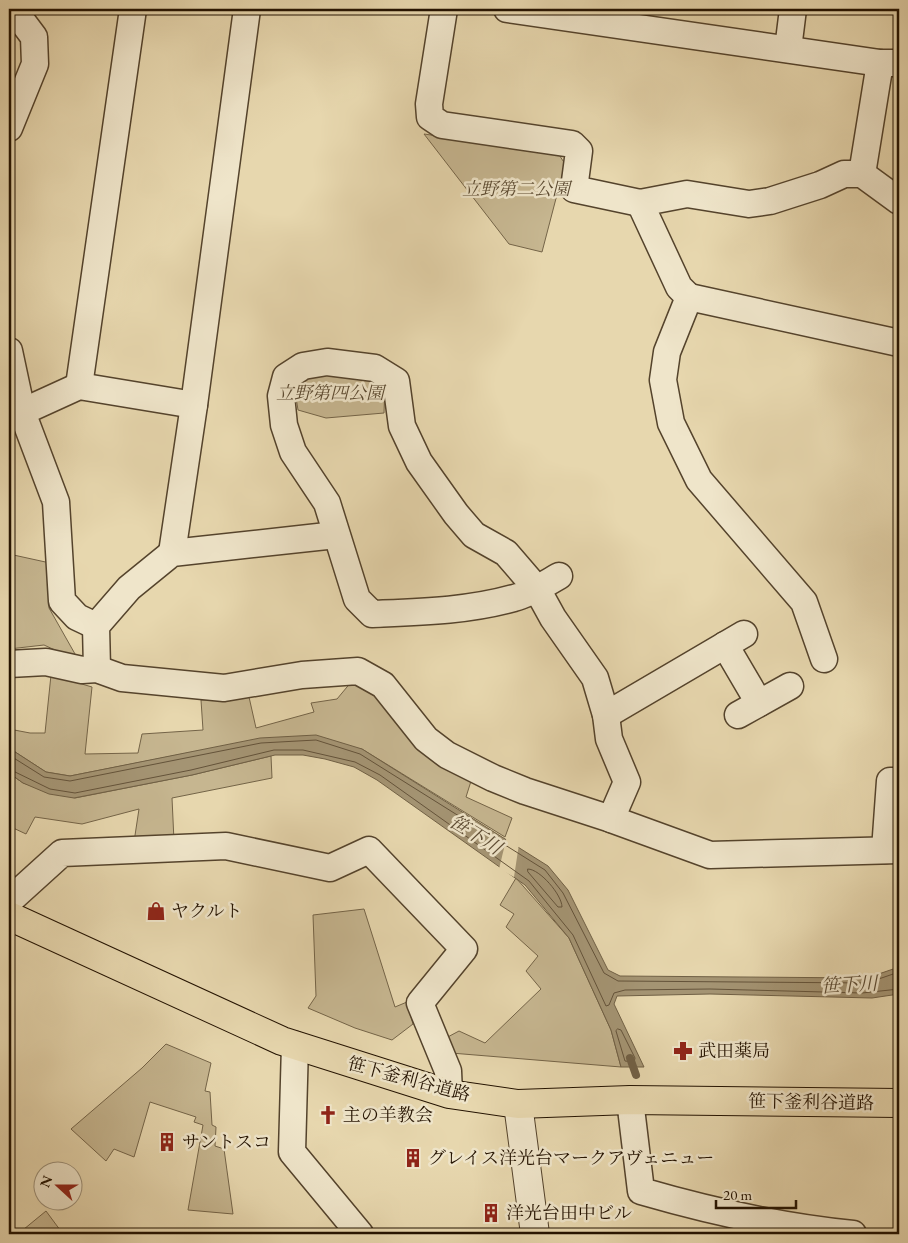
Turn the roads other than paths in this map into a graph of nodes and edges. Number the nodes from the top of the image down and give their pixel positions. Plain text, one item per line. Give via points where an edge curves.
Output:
1 (133, 9) edge
2 (247, 9) edge
3 (444, 9) edge
4 (507, 9) edge
5 (793, 9) edge
6 (546, 11) edge
7 (15, 16) edge
8 (666, 19) edge
9 (788, 49) junction
10 (890, 63) edge
11 (9, 128) edge
12 (862, 174) junction
13 (899, 201) edge
14 (640, 202) junction
15 (689, 297) junction
16 (899, 343) edge
17 (9, 351) edge
18 (79, 386) junction
19 (194, 405) junction
20 (19, 418) edge
21 (336, 535) junction
22 (172, 553) junction
23 (559, 576) dead end
24 (537, 589) junction
25 (96, 626) junction
26 (824, 658) dead end
27 (9, 664) edge
28 (97, 669) junction
29 (790, 686) dead end
30 (606, 715) junction
31 (899, 781) edge
32 (612, 819) junction
33 (892, 850) edge
34 (9, 901) edge
35 (9, 916) edge
36 (295, 1045) junction
37 (449, 1094) junction
38 (630, 1100) junction
39 (518, 1104) junction
40 (899, 1104) edge
41 (360, 1234) edge
42 (535, 1234) edge
43 (853, 1234) edge

1 - 18 street
2 - 19 street
3 - 14 street via 429,104 430,117 442,125 572,144 578,151 574,189
4 - 6 street
5 - 9 street
6 - 8 street
7 - 11 street via 34,37 35,64
8 - 9 street
9 - 10 street
10 - 12 street
12 - 13 street
12 - 14 street via 844,174 803,191 749,204 687,194
14 - 15 street via 679,287
15 - 16 street
15 - 26 street via 666,352 663,380 672,423 699,480 804,602
17 - 20 street
18 - 19 street
18 - 20 street
19 - 22 street
20 - 25 street via 56,502 62,601 77,617
21 - 22 street
21 - 24 street via 357,599 372,614 446,610 516,598
21 - 24 street via 328,503 293,452 284,425 281,396 286,377 303,366 327,362 375,368 396,381 402,426 419,462 474,534 506,553
22 - 25 street via 128,588
23 - 24 street
24 - 30 street via 595,678
25 - 28 street
27 - 28 street via 46,662 82,670
28 - 32 street via 122,678 224,688 302,675 358,671 383,685 426,739 447,755 525,791
29 - 30 street via 748,709 735,640
30 - 32 street via 609,739 627,782
31 - 33 street via 890,781
32 - 33 street via 710,854
34 - 37 street via 62,853 226,846 330,868 369,850 464,949 420,1003 448,1071
35 - 36 main road, 笹下釜利谷道路
36 - 37 main road, 笹下釜利谷道路
36 - 41 street via 292,1152
37 - 39 main road, 笹下釜利谷道路
38 - 39 main road, 笹下釜利谷道路
38 - 40 main road, 笹下釜利谷道路
38 - 43 street via 641,1191 786,1225
39 - 42 street

